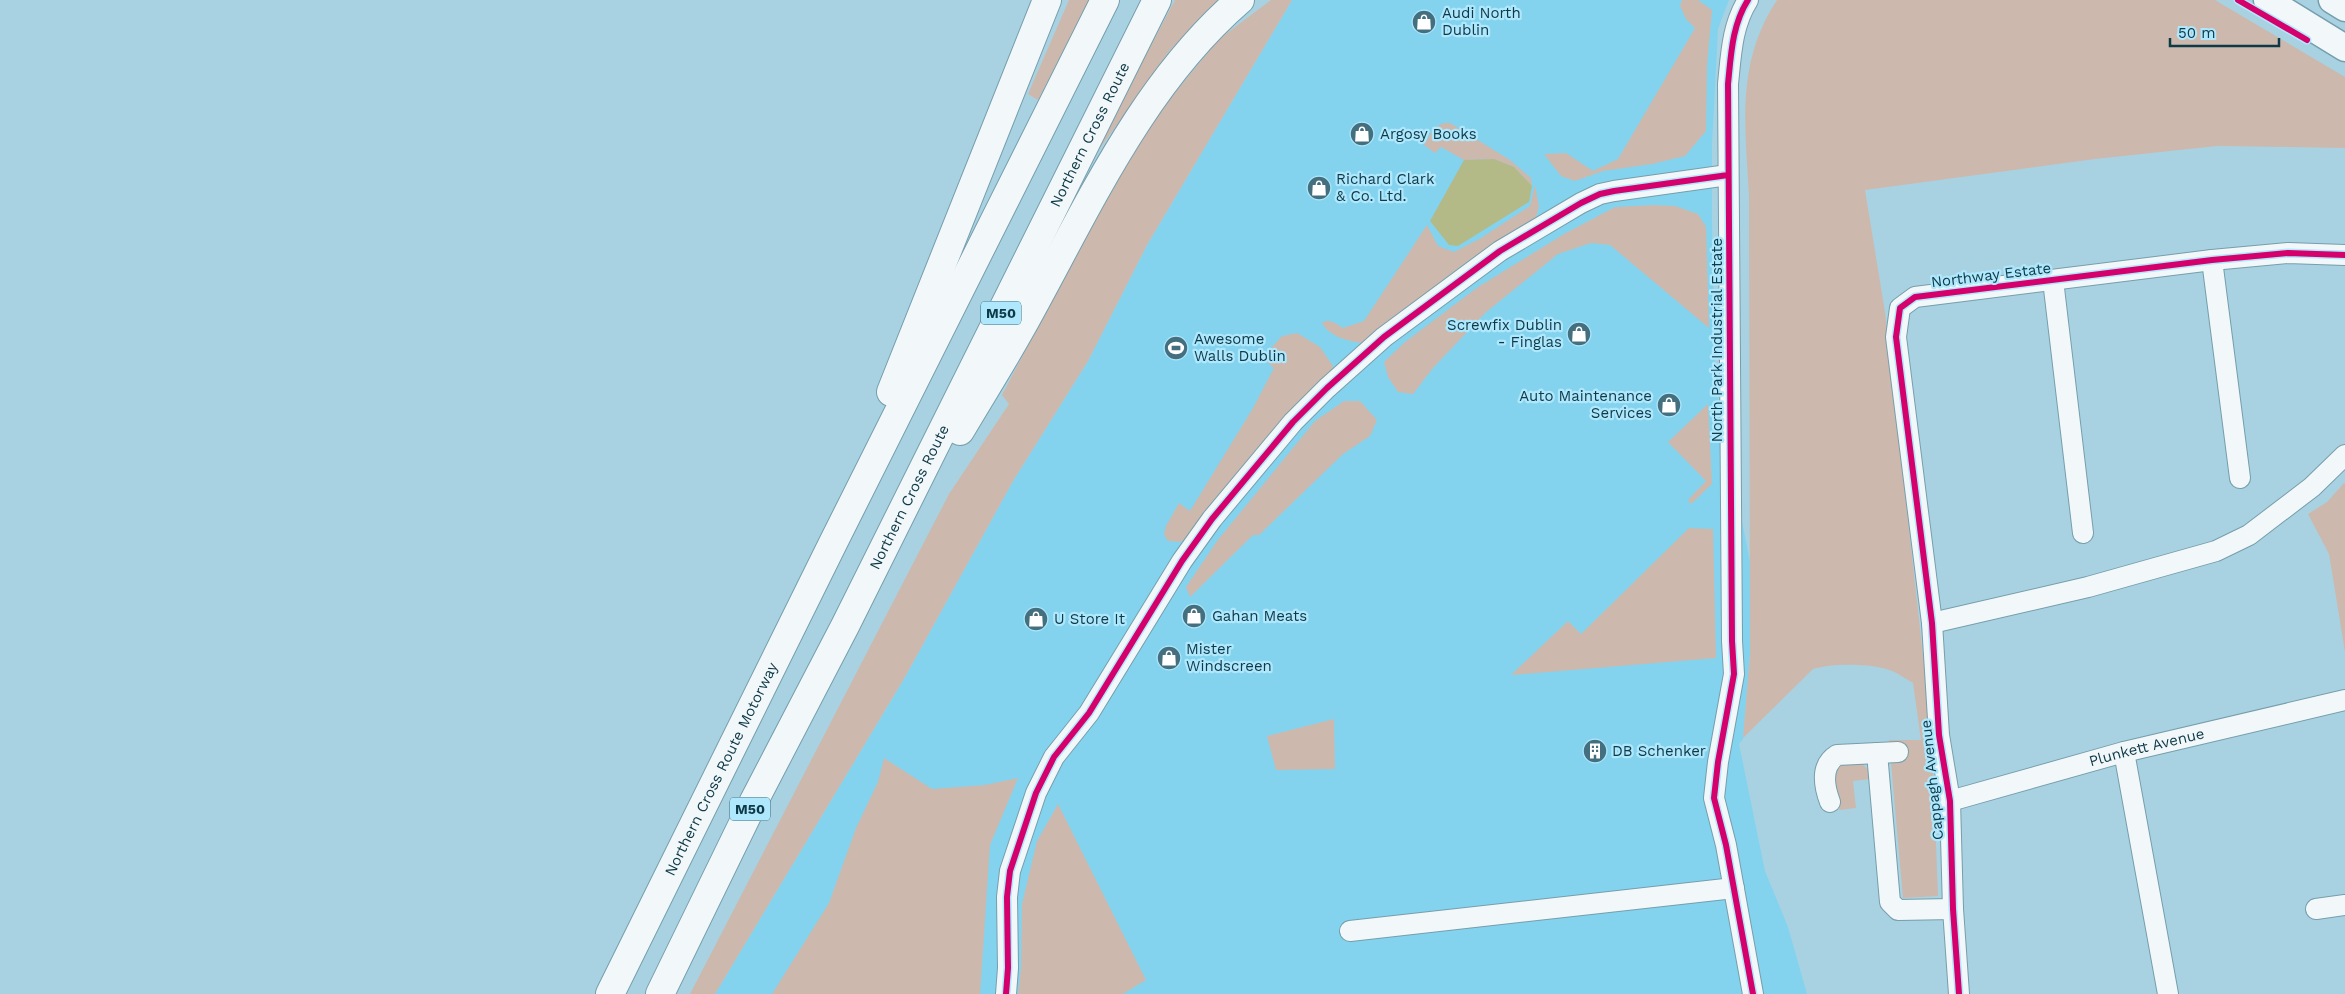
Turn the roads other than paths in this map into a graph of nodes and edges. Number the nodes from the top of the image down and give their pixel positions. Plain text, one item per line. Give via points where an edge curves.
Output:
1 (1048, 0) edge
2 (1105, 0) edge
3 (1157, 0) edge
4 (1240, 0) edge
5 (2267, 0) edge
6 (2332, 0) edge
7 (1740, 3) edge
8 (2345, 8) edge
9 (2345, 48) edge
10 (1728, 175) junction
11 (2345, 254) edge
12 (2212, 260) junction
13 (2053, 280) junction
14 (2345, 455) edge
15 (2240, 478) dead end
16 (2083, 533) dead end
17 (832, 543) junction
18 (1932, 623) junction
19 (845, 626) junction
20 (2345, 700) edge
21 (1898, 752) dead end
22 (2124, 752) junction
23 (1877, 753) junction
24 (1950, 801) junction
25 (1830, 802) dead end
26 (1734, 888) junction
27 (2345, 905) edge
28 (1953, 909) junction
29 (2316, 909) dead end
30 (1350, 931) dead end
31 (610, 994) edge
32 (660, 994) edge
33 (1006, 994) edge
34 (1753, 994) edge
35 (1960, 994) edge
36 (2168, 994) edge

1 - 17 highway
2 - 17 highway, M50
3 - 19 highway, Northern Cross Route / M50
4 - 19 highway via 1188,53 1142,114 1099,181 1020,330
5 - 9 main road
6 - 8 main road
7 - 10 street, North Park Industrial Estate via 1728,84
10 - 26 street, North Park Industrial Estate via 1733,682 1714,798
10 - 33 street via 1614,191 1582,202 1500,251 1384,337 1293,422 1212,519 1182,562 1089,713 1054,758 1036,793 1010,870
11 - 12 street, Northway Estate via 2288,253
12 - 13 street, Northway Estate
12 - 15 street
13 - 16 street, Northway Estate
13 - 18 street, Northway Estate via 1915,297 1900,308 1896,337
14 - 18 street via 2312,487 2249,535 2216,551 2088,587
17 - 31 highway, Northern Cross Route Motorway / M50
18 - 24 street, Cappagh Avenue via 1939,735
19 - 32 highway, Northern Cross Route / M50 via 754,800
20 - 22 street, Plunkett Avenue
21 - 23 street
22 - 24 street, Plunkett Avenue
22 - 36 street
23 - 25 street via 1837,755 1829,760 1825,768 1826,792
23 - 28 street via 1890,902 1898,910
24 - 28 street, Cappagh Avenue
26 - 30 street
26 - 34 street, North Park Industrial Estate
27 - 29 street
28 - 35 street, Cappagh Avenue

